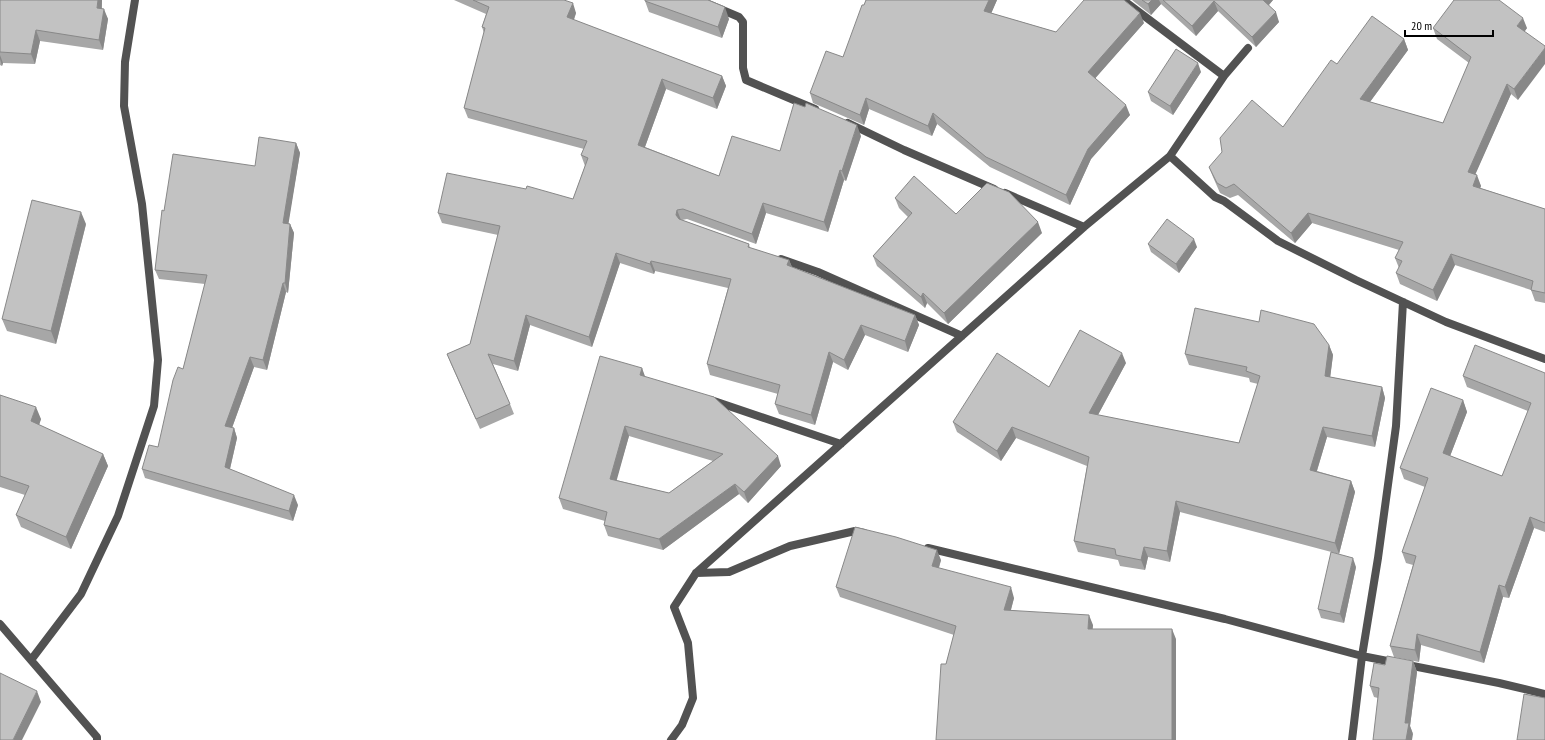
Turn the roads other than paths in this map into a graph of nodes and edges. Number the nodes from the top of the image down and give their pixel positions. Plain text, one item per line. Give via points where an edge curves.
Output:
1 (135, 0) edge
2 (699, 0) edge
3 (1123, 0) edge
4 (1248, 48) edge
5 (1224, 76) junction
6 (823, 112) edge
7 (837, 118) edge
8 (1170, 156) junction
9 (1084, 228) junction
10 (773, 256) edge
11 (1403, 302) junction
12 (962, 336) junction
13 (1545, 359) edge
14 (706, 398) edge
15 (841, 444) junction
16 (870, 534) edge
17 (916, 546) edge
18 (696, 573) junction
19 (0, 624) edge
20 (1362, 656) junction
21 (31, 660) junction
22 (1545, 694) edge
23 (97, 740) edge
24 (671, 740) edge
25 (1352, 740) edge

1 - 21 street via 125,62 124,106 142,204 158,360 154,406 118,516 81,594
2 - 6 street via 739,17 743,22 743,68 746,80
3 - 5 street
4 - 5 street
5 - 8 street
7 - 9 street
8 - 9 street
8 - 11 street via 1215,197 1278,241
9 - 12 street
10 - 12 street via 818,272
11 - 13 street via 1446,322
11 - 20 street via 1396,426
12 - 15 street
14 - 15 street
15 - 18 street
16 - 18 street via 855,531 790,546 729,572
17 - 20 street via 1225,619
18 - 24 street via 674,607 688,643 693,698 682,725
19 - 21 street
20 - 22 street
20 - 25 street
21 - 23 street

